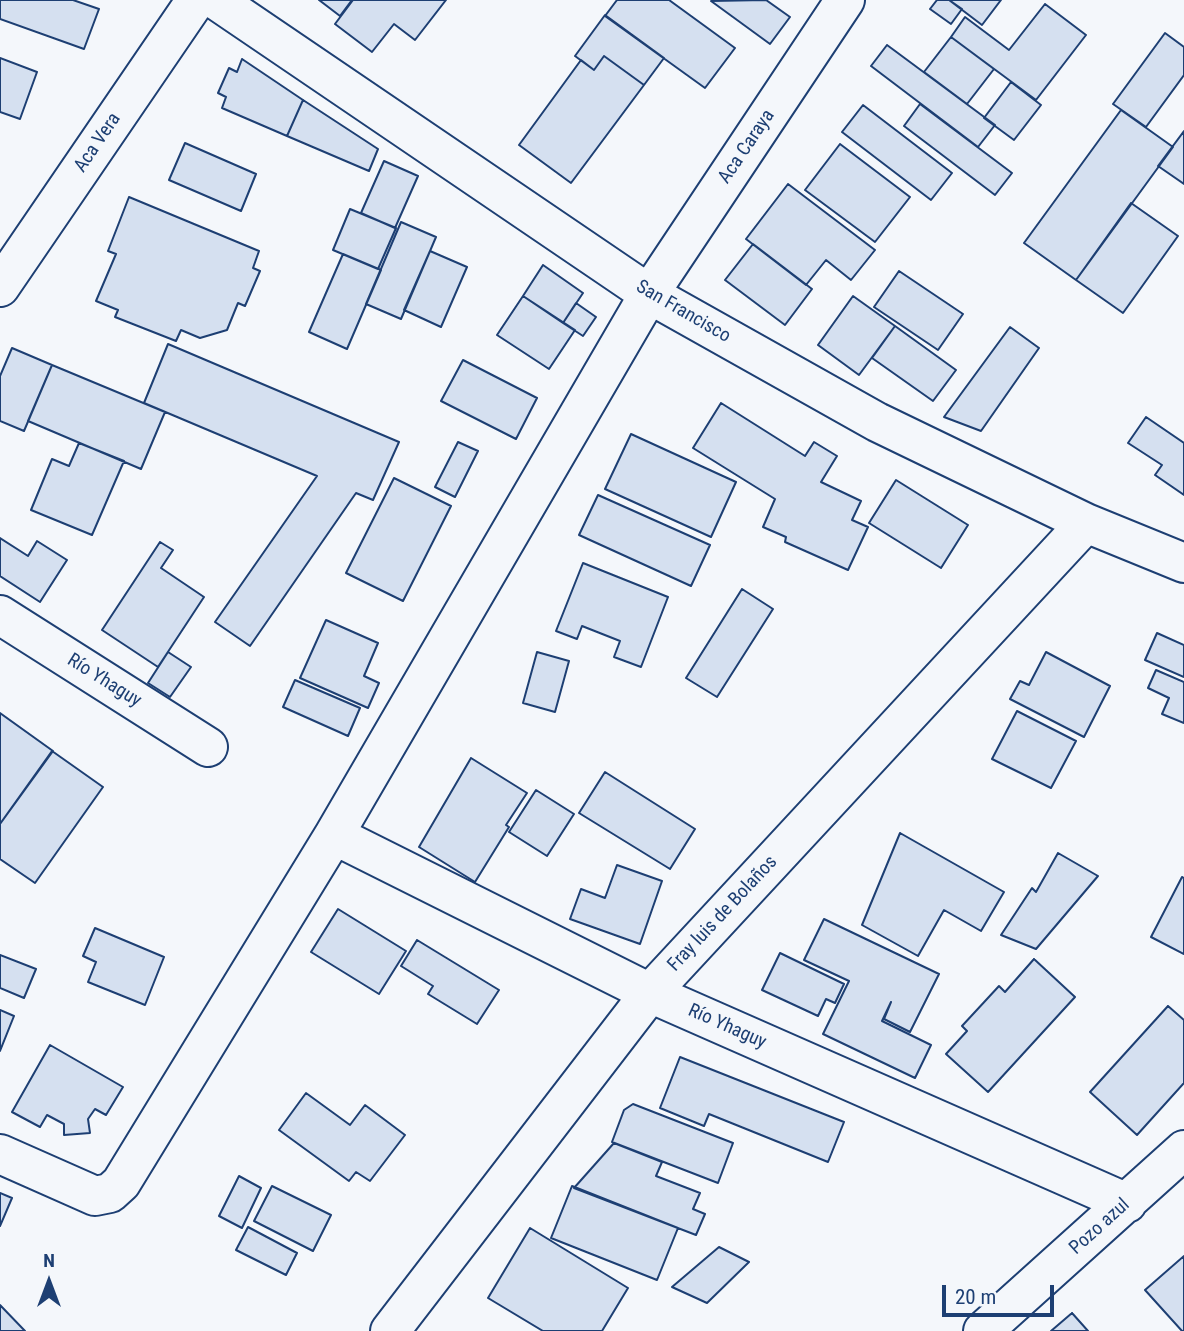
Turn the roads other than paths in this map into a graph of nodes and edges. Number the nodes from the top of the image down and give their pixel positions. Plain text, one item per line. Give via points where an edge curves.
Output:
1 (196, 0) edge
2 (216, 0) edge
3 (845, 0) edge
4 (0, 286) edge
5 (649, 294) junction
6 (1086, 523) junction
7 (1184, 563) edge
8 (0, 615) edge
9 (208, 747) dead end
10 (334, 835) junction
11 (650, 993) junction
12 (1184, 1150) edge
13 (0, 1154) edge
14 (1127, 1203) junction
15 (390, 1331) edge
16 (983, 1331) edge

1 - 4 street, Aca Vera
2 - 5 street, San Francisco
3 - 5 street, Aca Caraya
5 - 6 street, San Francisco via 877,422
5 - 10 street, Aca Caraya
6 - 7 street, San Francisco
6 - 11 street, Fray luis de Bolaños
8 - 9 street, Río Yhaguy
10 - 11 street, Río Yhaguy
10 - 13 street, Aca Caraya via 121,1183 110,1193 95,1196
11 - 14 street, Río Yhaguy
11 - 15 street, Fray luis de Bolaños
12 - 14 street, Pozo azul
14 - 16 street, Pozo azul

